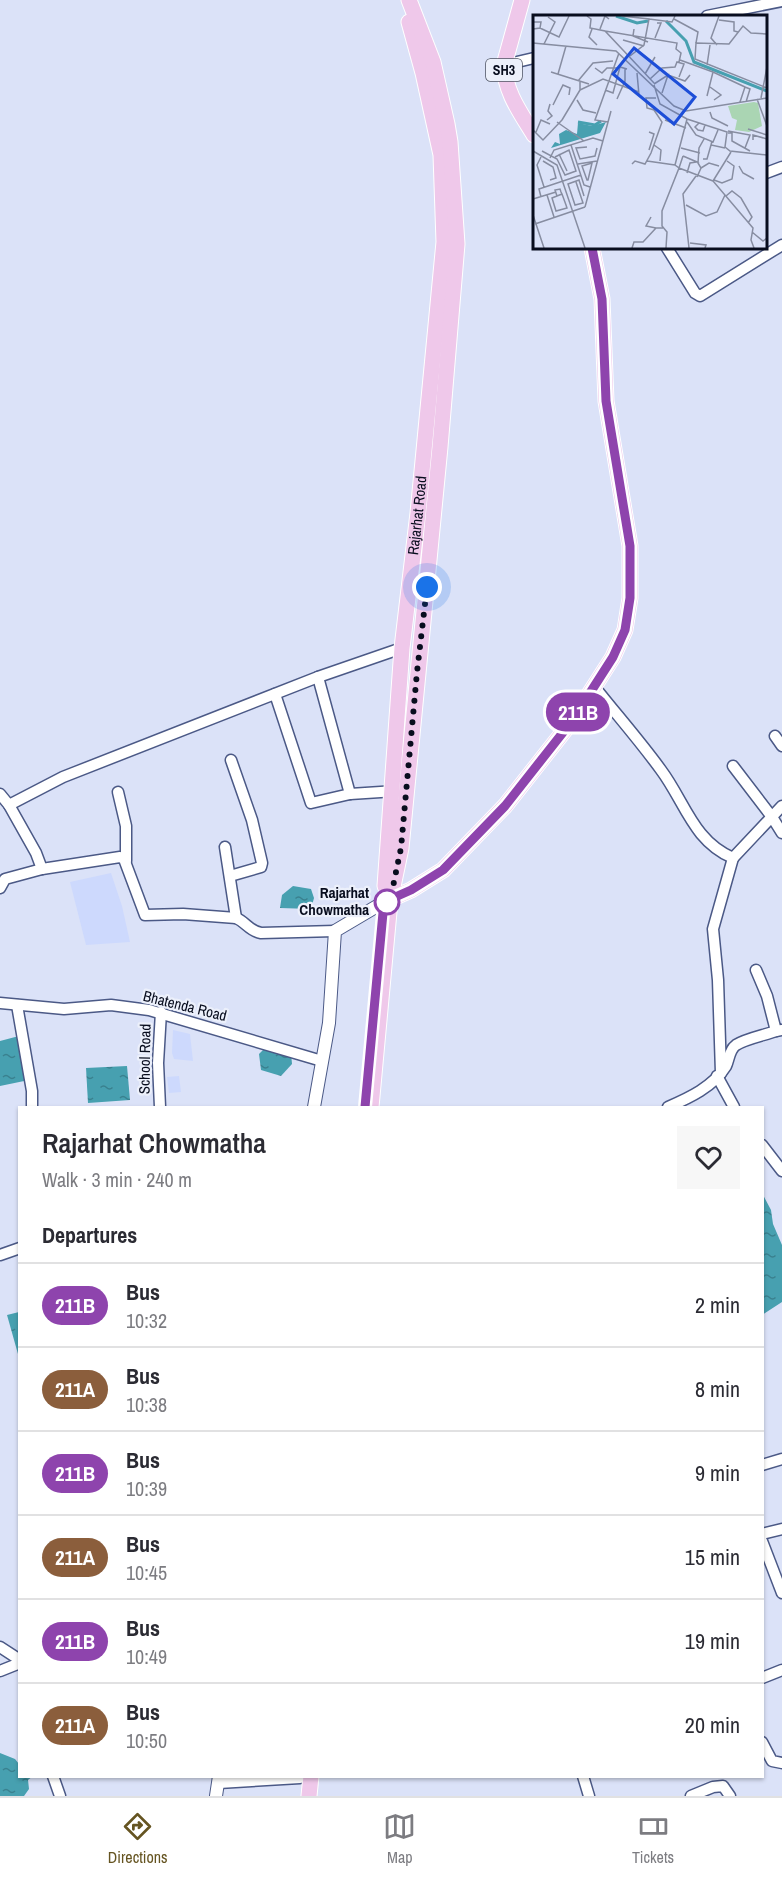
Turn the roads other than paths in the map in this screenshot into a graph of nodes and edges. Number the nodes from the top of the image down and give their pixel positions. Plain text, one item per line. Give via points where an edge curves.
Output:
1 (400, 0) edge
2 (409, 0) edge
3 (522, 0) edge
4 (782, 1) edge
5 (712, 15) edge
6 (533, 58) edge
7 (504, 65) junction
8 (533, 133) edge
9 (782, 167) edge
10 (767, 172) edge
11 (782, 245) edge
12 (592, 249) edge
13 (668, 249) edge
14 (402, 648) junction
15 (318, 677) junction
16 (594, 686) junction
17 (275, 694) junction
18 (775, 736) dead end
19 (782, 746) edge
20 (231, 760) dead end
21 (733, 766) dead end
22 (399, 791) junction
23 (118, 792) dead end
24 (0, 794) edge
25 (350, 794) junction
26 (9, 805) junction
27 (782, 806) edge
28 (772, 817) junction
29 (782, 833) edge
30 (225, 847) dead end
31 (733, 858) junction
32 (126, 861) junction
33 (42, 869) junction
34 (230, 876) junction
35 (0, 888) edge
36 (387, 902) junction
37 (236, 918) junction
38 (335, 931) junction
39 (756, 970) dead end
40 (0, 1003) edge
41 (16, 1005) junction
42 (161, 1012) junction
43 (779, 1030) edge
44 (322, 1061) junction
45 (719, 1075) junction
46 (32, 1106) edge
47 (160, 1106) edge
48 (314, 1106) edge
49 (365, 1106) edge
50 (371, 1106) edge
51 (670, 1106) edge
52 (734, 1106) edge
53 (764, 1147) edge
54 (782, 1171) edge
55 (18, 1249) edge
56 (0, 1255) edge
57 (782, 1459) edge
58 (764, 1465) edge
59 (782, 1529) edge
60 (764, 1534) edge
61 (764, 1546) edge
62 (782, 1593) edge
63 (0, 1647) edge
64 (18, 1660) edge
65 (18, 1662) edge
66 (782, 1670) edge
67 (0, 1671) edge
68 (764, 1677) edge
69 (764, 1747) edge
70 (782, 1763) edge
71 (54, 1778) edge
72 (285, 1778) edge
73 (304, 1778) edge
74 (304, 1778) edge
75 (584, 1778) edge
76 (218, 1785) edge
77 (60, 1796) edge
78 (300, 1796) edge
79 (309, 1796) edge
80 (589, 1796) edge
81 (691, 1796) edge
82 (729, 1796) edge

1 - 14 main road, Rajarhat Road via 423,73 441,155 444,242
2 - 22 main road via 433,62 447,124 457,244 438,470
3 - 7 main road, SH3
4 - 5 street
6 - 7 street
7 - 8 main road, SH3 via 510,95
9 - 10 street
11 - 13 street via 700,296
12 - 16 main road via 602,299 606,401 631,564 625,630
14 - 15 street
14 - 22 main road, Rajarhat Road
15 - 17 street
15 - 25 street
16 - 31 street via 660,769 690,820 718,852
16 - 36 main road via 572,721 482,831 443,870
17 - 25 street via 311,803
17 - 26 street via 63,777
18 - 19 street
20 - 34 street via 262,863 256,870
21 - 28 street
22 - 25 street
22 - 36 main road via 401,848
23 - 32 street via 126,826
24 - 26 street
26 - 33 street
27 - 28 street
28 - 29 street
28 - 31 street
30 - 34 street
31 - 45 street via 713,929
32 - 33 street via 120,857
32 - 37 street via 145,915
33 - 35 street via 5,879
34 - 37 street
36 - 38 street
36 - 49 main road
36 - 50 main road
37 - 38 street via 249,930 261,933
38 - 44 street via 329,1023
39 - 43 street
40 - 41 street, Bhatenda Road
41 - 42 street, Bhatenda Road via 64,1009 111,1005
41 - 46 street
42 - 44 street, Bhatenda Road
42 - 47 street, School Road
43 - 45 street via 736,1045
44 - 48 street
45 - 51 street via 696,1094
45 - 52 street
53 - 54 street
55 - 56 street
57 - 58 street
59 - 60 street
61 - 62 street
63 - 64 street
65 - 67 street
66 - 68 street
69 - 70 street via 772,1761
71 - 77 street
72 - 76 street
73 - 78 main road
74 - 79 main road
75 - 80 street
81 - 82 street via 723,1786

